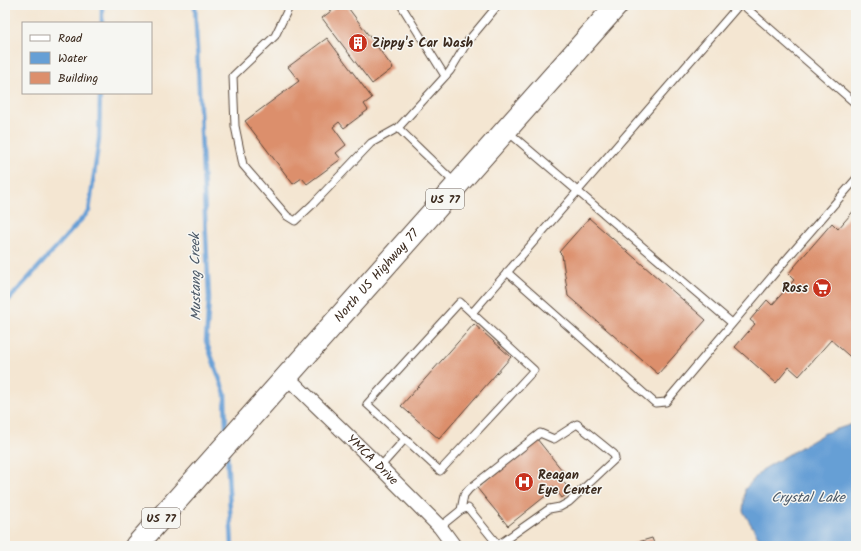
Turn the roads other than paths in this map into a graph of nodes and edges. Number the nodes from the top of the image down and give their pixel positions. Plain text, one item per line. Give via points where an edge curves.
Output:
1 (290, 5) edge
2 (400, 5) edge
3 (498, 5) edge
4 (617, 5) edge
5 (739, 5) edge
6 (743, 5) edge
7 (446, 76) junction
8 (856, 104) edge
9 (398, 128) junction
10 (506, 130) junction
11 (856, 180) edge
12 (457, 185) junction
13 (578, 191) junction
14 (507, 272) junction
15 (472, 313) junction
16 (732, 323) junction
17 (280, 385) junction
18 (405, 439) junction
19 (380, 467) junction
20 (461, 510) junction
21 (440, 527) junction
22 (498, 545) edge
23 (136, 546) edge
24 (454, 546) edge

1 - 9 lane via 275,36 233,76 235,126 243,165 282,210 295,221 371,143
2 - 7 lane
3 - 7 lane via 468,41
4 - 10 main road, North US Highway 77 / US 77
5 - 13 lane
6 - 8 lane
7 - 9 lane
9 - 12 lane
10 - 12 main road, North US Highway 77 / US 77
10 - 13 lane
11 - 16 lane
12 - 17 main road, North US Highway 77 / US 77
13 - 14 lane
13 - 16 lane
14 - 15 lane
14 - 16 lane via 655,403 666,402
15 - 18 lane via 460,302 367,404
15 - 18 lane via 534,370 440,472
17 - 19 street, YMCA Drive
17 - 23 main road, North US Highway 77 / US 77
18 - 19 lane
19 - 21 street, YMCA Drive
20 - 21 lane
20 - 22 lane via 468,508
20 - 22 lane via 464,495 469,490 540,433 554,439 577,424 614,454 615,459 569,502 549,509
21 - 24 street, YMCA Drive

